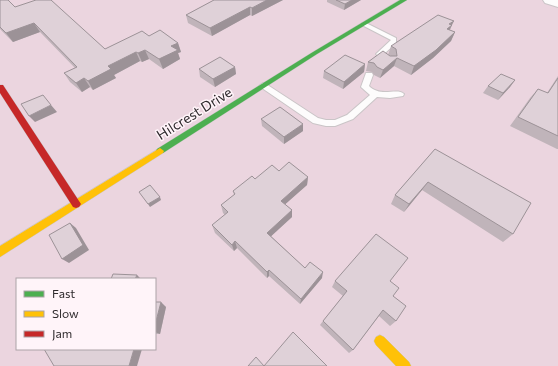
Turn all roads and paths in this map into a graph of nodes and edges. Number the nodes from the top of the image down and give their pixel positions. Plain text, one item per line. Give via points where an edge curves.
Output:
1 (404, 0) edge
2 (549, 0) edge
3 (558, 3) edge
4 (364, 24) junction
5 (390, 61) edge
6 (369, 75) dead end
7 (263, 86) junction
8 (0, 87) edge
9 (376, 94) junction
10 (400, 94) dead end
11 (76, 204) junction
12 (0, 252) edge
13 (380, 341) dead end
14 (405, 366) edge

1 - 4 street, Hilcrest Drive
2 - 3 street
4 - 5 lane via 394,39 394,42 380,54
4 - 7 street, Hilcrest Drive
6 - 9 lane via 365,87
7 - 9 lane via 316,121 325,124 346,120
7 - 11 street, Hilcrest Drive
8 - 11 street
9 - 10 lane
11 - 12 street, Hilcrest Drive
13 - 14 street

